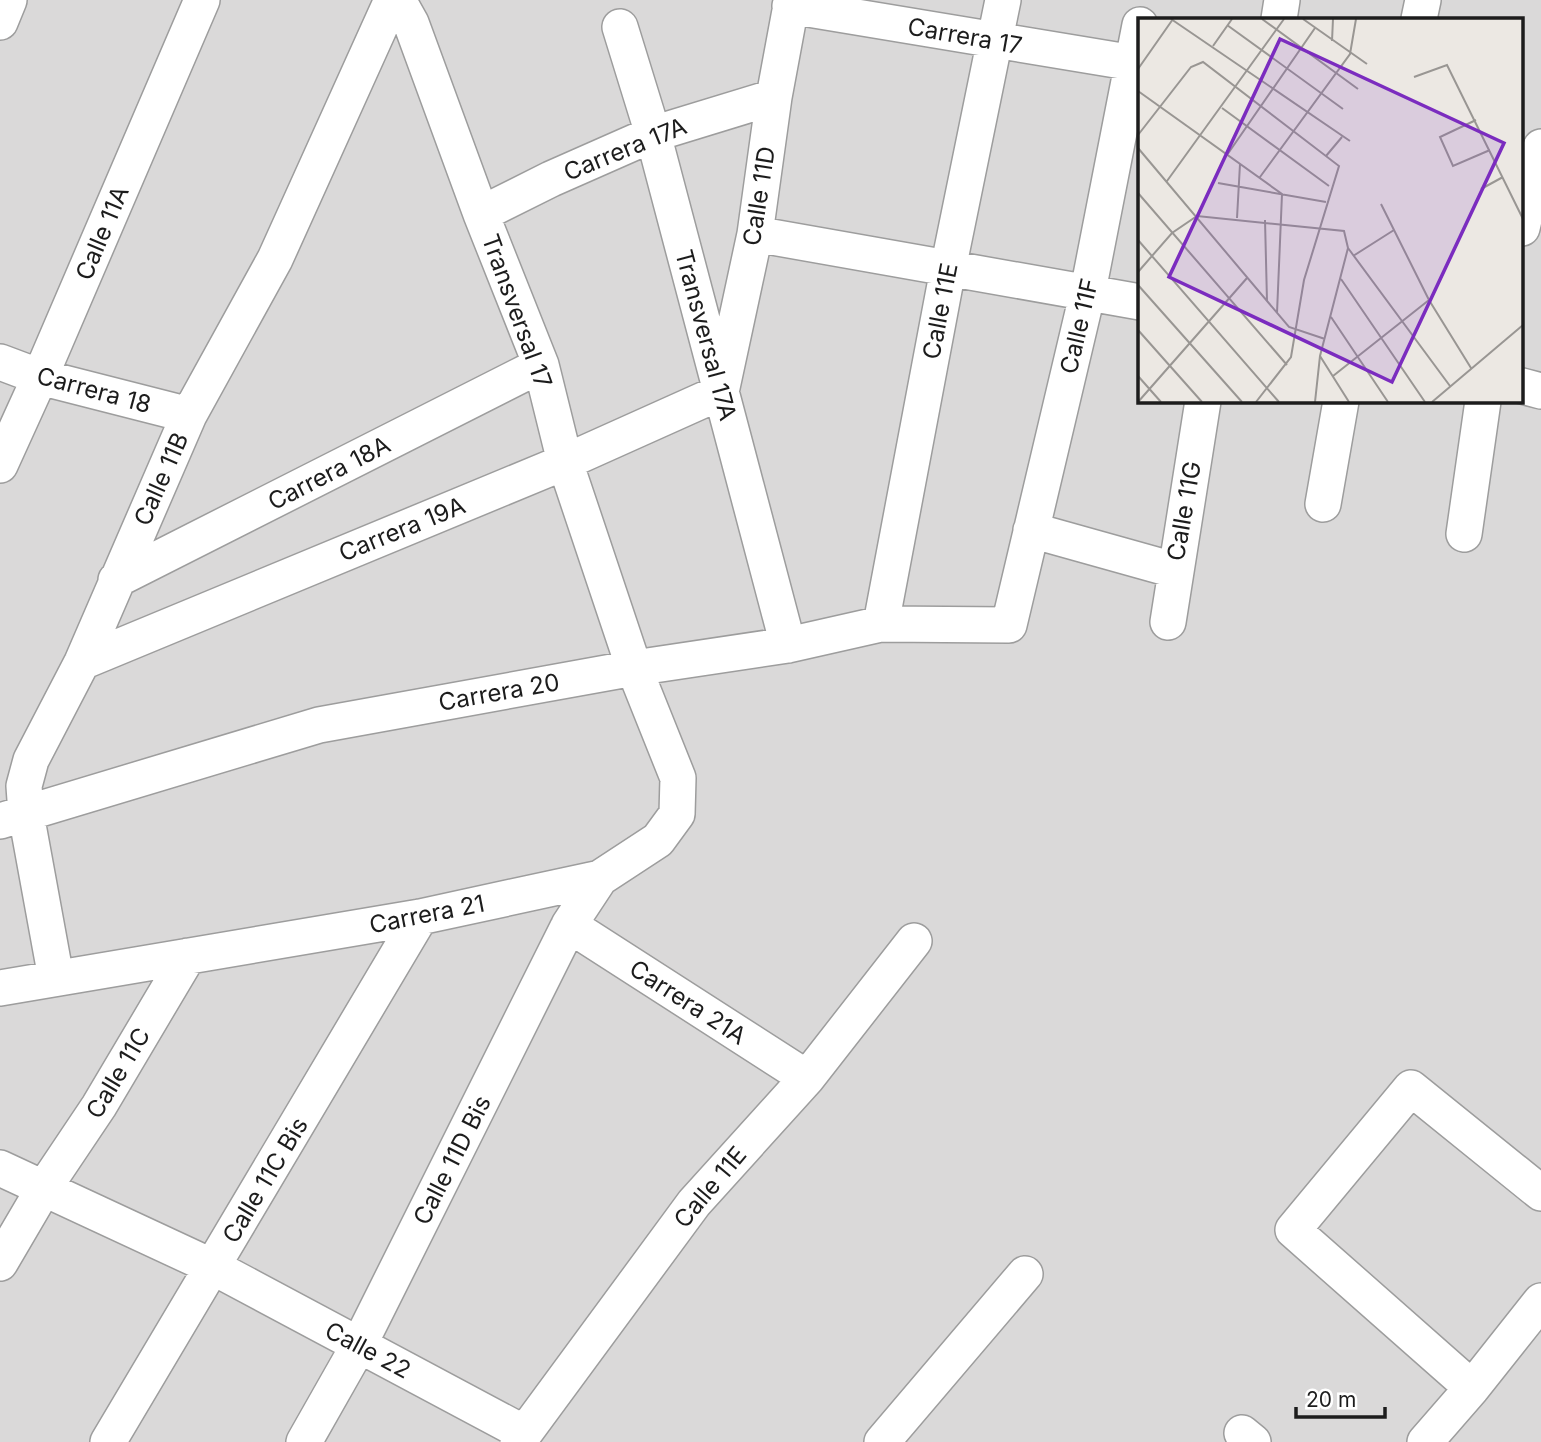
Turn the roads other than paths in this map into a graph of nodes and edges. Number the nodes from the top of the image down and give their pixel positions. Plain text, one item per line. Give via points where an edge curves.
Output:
1 (9, 0) edge
2 (202, 0) edge
3 (392, 0) edge
4 (398, 0) edge
5 (1003, 0) edge
6 (1145, 0) edge
7 (1282, 0) edge
8 (1423, 0) edge
9 (791, 3) edge
10 (1141, 18) edge
11 (1279, 18) edge
12 (1419, 18) edge
13 (0, 22) edge
14 (620, 27) dead end
15 (995, 42) junction
16 (1137, 64) edge
17 (774, 97) junction
18 (653, 134) junction
19 (1541, 147) edge
20 (481, 214) junction
21 (1524, 219) edge
22 (755, 234) junction
23 (948, 269) junction
24 (1087, 291) junction
25 (1138, 302) edge
26 (0, 362) edge
27 (541, 366) junction
28 (40, 377) junction
29 (1524, 387) edge
30 (1541, 391) edge
31 (721, 392) junction
32 (1203, 402) edge
33 (1341, 402) edge
34 (1483, 402) edge
35 (189, 415) junction
36 (565, 462) junction
37 (0, 465) edge
38 (1322, 504) dead end
39 (1031, 530) junction
40 (1464, 534) dead end
41 (1174, 570) junction
42 (116, 580) junction
43 (1168, 622) dead end
44 (880, 624) junction
45 (1009, 625) joint
46 (788, 645) junction
47 (82, 662) junction
48 (634, 668) junction
49 (13, 817) edge
50 (600, 878) junction
51 (420, 917) junction
52 (569, 925) junction
53 (914, 941) dead end
54 (188, 956) junction
55 (56, 978) junction
56 (0, 988) edge
57 (807, 1078) junction
58 (0, 1168) edge
59 (44, 1188) junction
60 (1541, 1193) edge
61 (0, 1263) edge
62 (213, 1267) junction
63 (1025, 1274) dead end
64 (1541, 1301) edge
65 (359, 1345) junction
66 (1472, 1388) junction
67 (521, 1437) edge
68 (108, 1442) edge
69 (304, 1442) edge
70 (882, 1442) edge
71 (1425, 1442) edge

1 - 13 street
2 - 28 street, Calle 11A
3 - 35 street, Calle 11B via 275,258
4 - 20 street, Transversal 17 via 411,23
5 - 15 street, Calle 11E
6 - 10 street
7 - 11 street
8 - 12 street
9 - 15 street, Carrera 17
9 - 17 street, Calle 11D
14 - 18 street, Transversal 17A
15 - 16 street, Carrera 17
15 - 23 street, Calle 11E
16 - 24 street, Calle 11F
17 - 18 street, Carrera 17A
17 - 22 street, Calle 11D
18 - 20 street, Carrera 17A
18 - 31 street, Transversal 17A
19 - 21 street
20 - 27 street, Transversal 17
22 - 23 street
22 - 31 street, Calle 11D
23 - 24 street
23 - 44 street, Calle 11E
24 - 25 street
24 - 39 street, Calle 11F
26 - 28 street, Carrera 18
27 - 36 street, Transversal 17
27 - 42 street, Carrera 18A
28 - 35 street, Carrera 18
28 - 37 street, Calle 11A
29 - 30 street
31 - 36 street, Carrera 19A
31 - 46 street, Transversal 17A
32 - 41 street, Calle 11G
33 - 38 street
34 - 40 street
35 - 42 street, Calle 11B
36 - 47 street, Carrera 19A
36 - 48 street, Transversal 17
39 - 41 street
39 - 45 street, Calle 11F
41 - 43 street, Calle 11G
42 - 47 street, Calle 11B
44 - 45 street, Carrera 20
44 - 46 street, Carrera 20
46 - 48 street, Carrera 20
47 - 49 street, Calle 11B via 31,760
48 - 49 street, Carrera 20 via 319,725
48 - 50 street, Carrera 21 via 678,778 677,814 658,840
49 - 55 street, Calle 11B
50 - 51 street, Carrera 21
50 - 52 street, Calle 11D Bis
51 - 54 street, Carrera 21
51 - 62 street, Calle 11C Bis
52 - 57 street, Carrera 21A
52 - 65 street, Calle 11D Bis
53 - 57 street, Calle 11E
54 - 55 street, Carrera 21
54 - 59 street, Calle 11C
55 - 56 street, Carrera 21
57 - 67 street, Calle 11E via 694,1203
58 - 59 street
59 - 61 street, Calle 11C
59 - 62 street, Calle 22
60 - 66 street via 1411,1088 1293,1230
62 - 65 street, Calle 22
62 - 68 street, Calle 11C Bis
63 - 70 street
64 - 66 street
65 - 67 street, Calle 22
65 - 69 street, Calle 11D Bis
66 - 71 street

